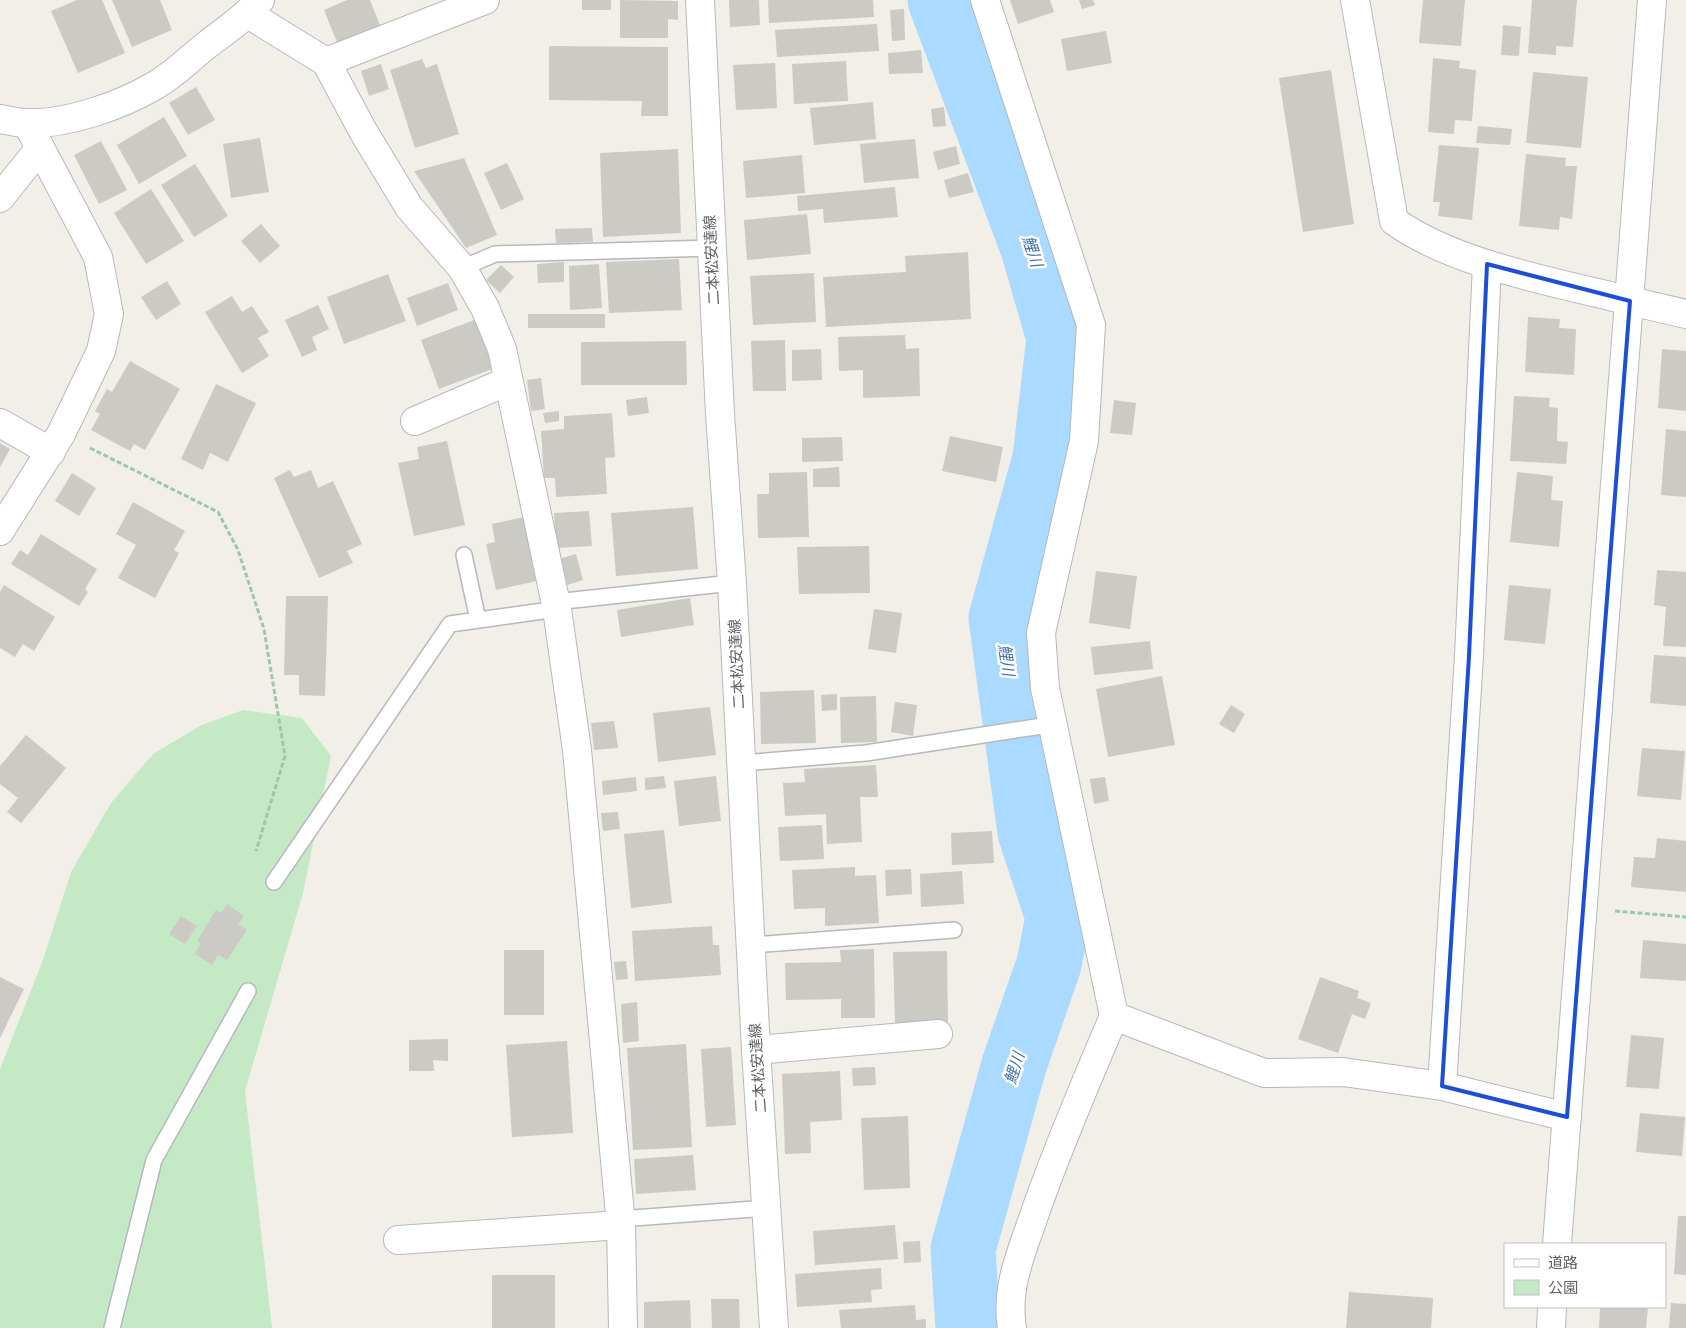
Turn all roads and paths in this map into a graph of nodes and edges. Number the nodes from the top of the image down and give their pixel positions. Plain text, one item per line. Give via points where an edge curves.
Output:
1 (485, 0) edge
2 (700, 0) edge
3 (985, 0) edge
4 (1355, 0) edge
5 (1652, 0) edge
6 (248, 5) edge
7 (326, 62) junction
8 (0, 119) edge
9 (27, 123) junction
10 (40, 148) junction
11 (0, 198) edge
12 (712, 248) junction
13 (1488, 264) junction
14 (462, 268) junction
15 (1630, 301) junction
16 (1686, 314) edge
17 (508, 381) junction
18 (415, 421) dead end
19 (0, 423) edge
20 (56, 443) junction
21 (0, 531) edge
22 (464, 555) dead end
23 (732, 584) junction
24 (556, 605) junction
25 (478, 620) junction
26 (1047, 725) junction
27 (742, 763) junction
28 (256, 851) dead end
29 (274, 882) dead end
30 (1582, 909) junction
31 (1686, 917) edge
32 (954, 930) dead end
33 (750, 945) junction
34 (248, 990) dead end
35 (1114, 1016) junction
36 (938, 1034) dead end
37 (756, 1050) junction
38 (1442, 1086) junction
39 (1567, 1117) junction
40 (767, 1208) junction
41 (621, 1222) junction
42 (398, 1240) dead end
43 (1557, 1243) edge
44 (1552, 1308) edge
45 (112, 1328) edge
46 (623, 1328) edge
47 (774, 1328) edge
48 (1012, 1328) edge
49 (1551, 1328) edge

1 - 7 street
2 - 12 street, 二本松安達線
3 - 26 street via 1091,325 1084,441 1041,633
4 - 13 street via 1394,221 1410,233
5 - 15 street
6 - 7 street
6 - 9 street via 154,86 92,112
7 - 14 street via 409,207
8 - 9 street
9 - 10 street
10 - 11 street
10 - 20 street via 98,257 109,314 102,351
12 - 14 lane via 495,254
12 - 23 street, 二本松安達線
13 - 15 street
13 - 38 street via 1469,656
14 - 17 street via 502,349
15 - 16 street
15 - 30 street
17 - 18 street
17 - 24 street
19 - 20 street
20 - 21 street
20 - 28 path via 218,512 238,550 264,629 285,756
22 - 25 lane
23 - 24 lane
23 - 27 street, 二本松安達線
24 - 25 lane
24 - 41 street via 577,750
25 - 29 lane via 450,624
26 - 27 lane via 866,753
26 - 35 street
27 - 33 street, 二本松安達線
30 - 31 path
30 - 39 street
32 - 33 lane
33 - 37 street, 二本松安達線
34 - 45 lane via 154,1160
35 - 38 street via 1264,1073 1343,1072
35 - 48 street via 1059,1145 1014,1276 1008,1307
36 - 37 street
37 - 40 street, 二本松安達線
38 - 39 street
39 - 43 street
40 - 41 lane
40 - 47 street, 二本松安達線
41 - 42 street
41 - 46 street
44 - 49 street

